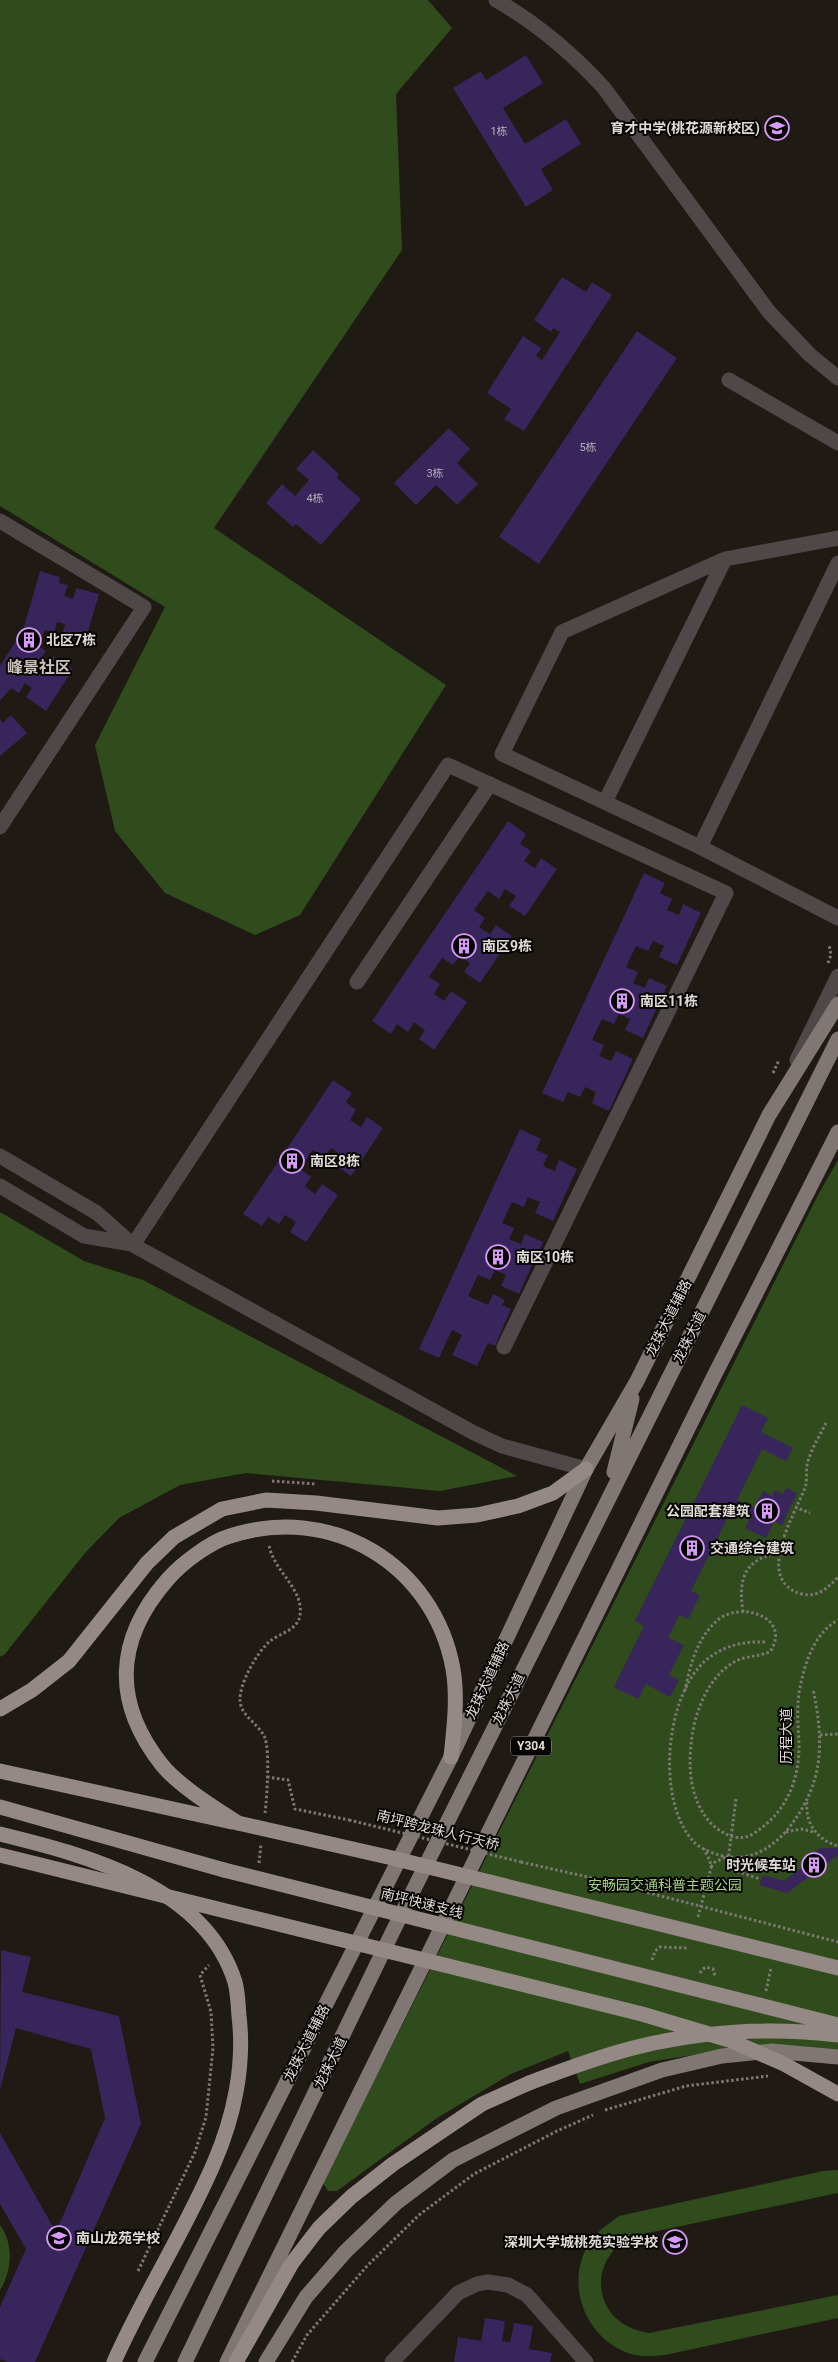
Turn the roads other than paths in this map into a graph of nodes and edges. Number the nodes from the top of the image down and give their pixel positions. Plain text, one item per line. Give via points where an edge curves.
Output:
1 (496, 0) edge
2 (838, 378) edge
3 (728, 380) dead end
4 (838, 443) edge
5 (0, 521) edge
6 (838, 538) edge
7 (725, 559) junction
8 (838, 563) edge
9 (490, 784) junction
10 (605, 802) junction
11 (0, 828) edge
12 (700, 847) junction
13 (838, 918) edge
14 (838, 976) edge
15 (357, 982) dead end
16 (838, 1004) edge
17 (838, 1039) edge
18 (769, 1115) junction
19 (838, 1132) edge
20 (0, 1156) edge
21 (0, 1186) edge
22 (133, 1245) junction
23 (504, 1347) dead end
24 (637, 1381) junction
25 (586, 1470) junction
26 (608, 1499) junction
27 (0, 1709) edge
28 (451, 1757) junction
29 (0, 1771) edge
30 (0, 1807) edge
31 (238, 1823) junction
32 (0, 1834) edge
33 (0, 1854) edge
34 (838, 1968) edge
35 (838, 2025) edge
36 (838, 2035) edge
37 (838, 2057) edge
38 (838, 2094) edge
39 (114, 2362) edge
40 (145, 2362) edge
41 (185, 2362) edge
42 (227, 2362) edge
43 (236, 2362) edge
44 (266, 2362) edge
45 (392, 2362) edge
46 (586, 2362) edge

1 - 2 street via 548,34 604,88 769,312 810,355
3 - 4 street
5 - 11 street via 144,607
6 - 7 street
7 - 10 street
7 - 10 street via 562,632 558,640 502,754
8 - 12 street
9 - 15 street
9 - 22 street via 448,765
9 - 23 street via 726,893
10 - 12 street
12 - 13 street
14 - 18 street
16 - 18 main road, 龙珠大道辅路
17 - 26 main road, 龙珠大道
18 - 24 main road, 龙珠大道辅路
19 - 42 main road, Y304 via 708,1387
20 - 22 street via 97,1213
21 - 22 street via 84,1236
22 - 25 street via 474,1433 502,1446
24 - 25 main road, 龙珠大道辅路
24 - 26 main road
25 - 27 highway via 553,1493 518,1506 478,1515 438,1518 266,1500 222,1509 174,1538 147,1564 69,1661 32,1690
25 - 28 main road, 龙珠大道辅路
26 - 41 main road, 龙珠大道 via 393,1931
28 - 31 highway via 456,1708 453,1669 426,1600 408,1578 360,1543 325,1530 294,1526 258,1528 228,1536 190,1558 157,1591 134,1634 128,1651 125,1681 132,1716 163,1767
28 - 40 main road, 龙珠大道辅路
29 - 31 highway
30 - 35 highway, 南坪快速支线, bridge via 224,1870
31 - 34 highway, bridge
32 - 39 highway via 113,1867 155,1890 190,1914 216,1943 235,1982 241,2031 240,2078 214,2162
33 - 38 highway, bridge via 642,2014 729,2040 784,2064
36 - 43 highway, bridge via 801,2031 723,2032 635,2047 584,2062 482,2104 400,2159 351,2197 319,2228 292,2263
37 - 44 main road via 772,2051 722,2056 662,2070 556,2108 453,2160 396,2203 345,2252 306,2297
45 - 46 street via 458,2293 488,2282 508,2285 527,2295

